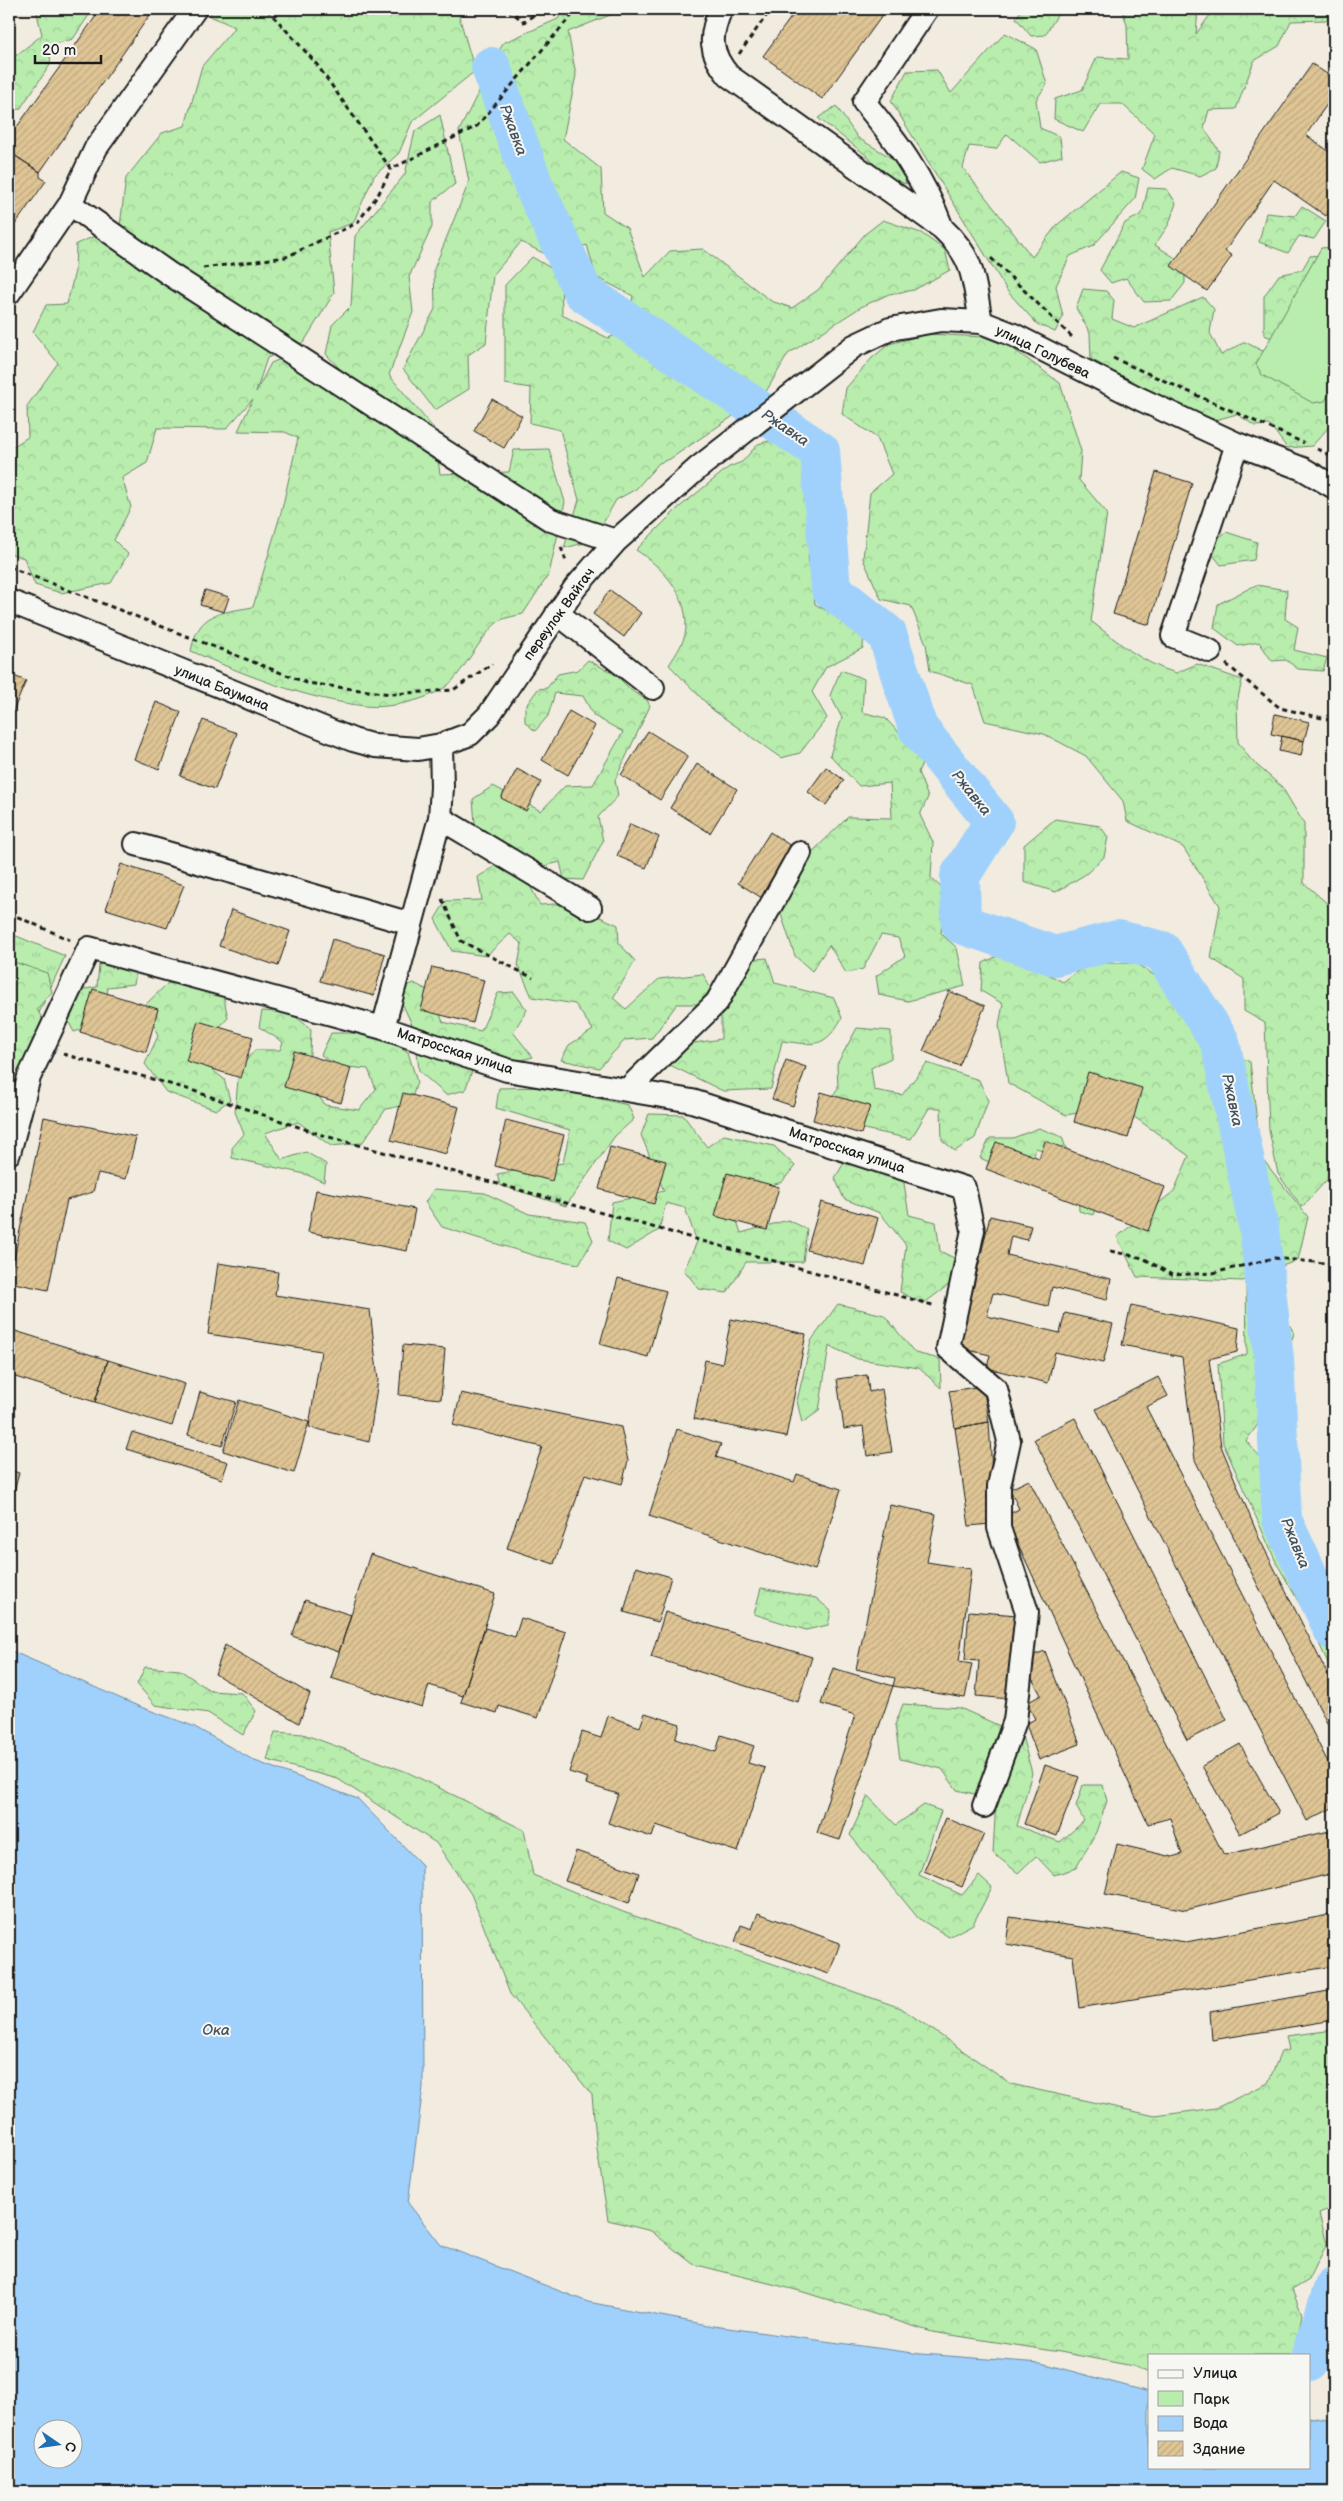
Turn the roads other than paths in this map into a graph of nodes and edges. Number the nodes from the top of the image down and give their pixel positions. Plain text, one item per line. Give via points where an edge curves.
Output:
1 (194, 9) edge
2 (721, 9) edge
3 (927, 9) edge
4 (70, 204) junction
5 (942, 228) junction
6 (9, 293) edge
7 (981, 322) junction
8 (1237, 444) junction
9 (1334, 487) edge
10 (616, 542) junction
11 (9, 600) edge
12 (557, 613) junction
13 (1210, 651) road end
14 (653, 688) dead end
15 (441, 745) junction
16 (440, 818) junction
17 (136, 844) dead end
18 (800, 853) dead end
19 (590, 908) dead end
20 (411, 924) junction
21 (383, 1028) junction
22 (626, 1090) junction
23 (9, 1153) edge
24 (984, 1806) dead end

1 - 4 street via 96,148
2 - 5 street, улица Голубева via 714,25 712,45 717,62 728,76
3 - 5 street via 864,102 900,145 931,198
4 - 6 street
4 - 10 street via 168,273 552,520
5 - 7 street, улица Голубева via 957,242 971,264
7 - 8 street, улица Голубева
7 - 10 street, переулок Вайгач via 941,320 890,329 854,346 698,468
8 - 9 street, улица Голубева via 1304,469
8 - 13 street via 1173,636
10 - 12 street, переулок Вайгач
11 - 15 street, улица Баумана via 353,740 397,749
12 - 14 street
12 - 15 street, переулок Вайгач via 489,715 470,734
15 - 16 street
16 - 19 street
16 - 20 street
17 - 20 street
18 - 22 street via 717,1002
20 - 21 street
21 - 22 street, Матросская улица via 508,1070
21 - 23 street, Матросская улица via 88,948 29,1077
22 - 24 street, Матросская улица via 692,1101 964,1188 973,1230 948,1348 996,1389 1009,1441 999,1486 999,1528 1027,1612 1014,1720

